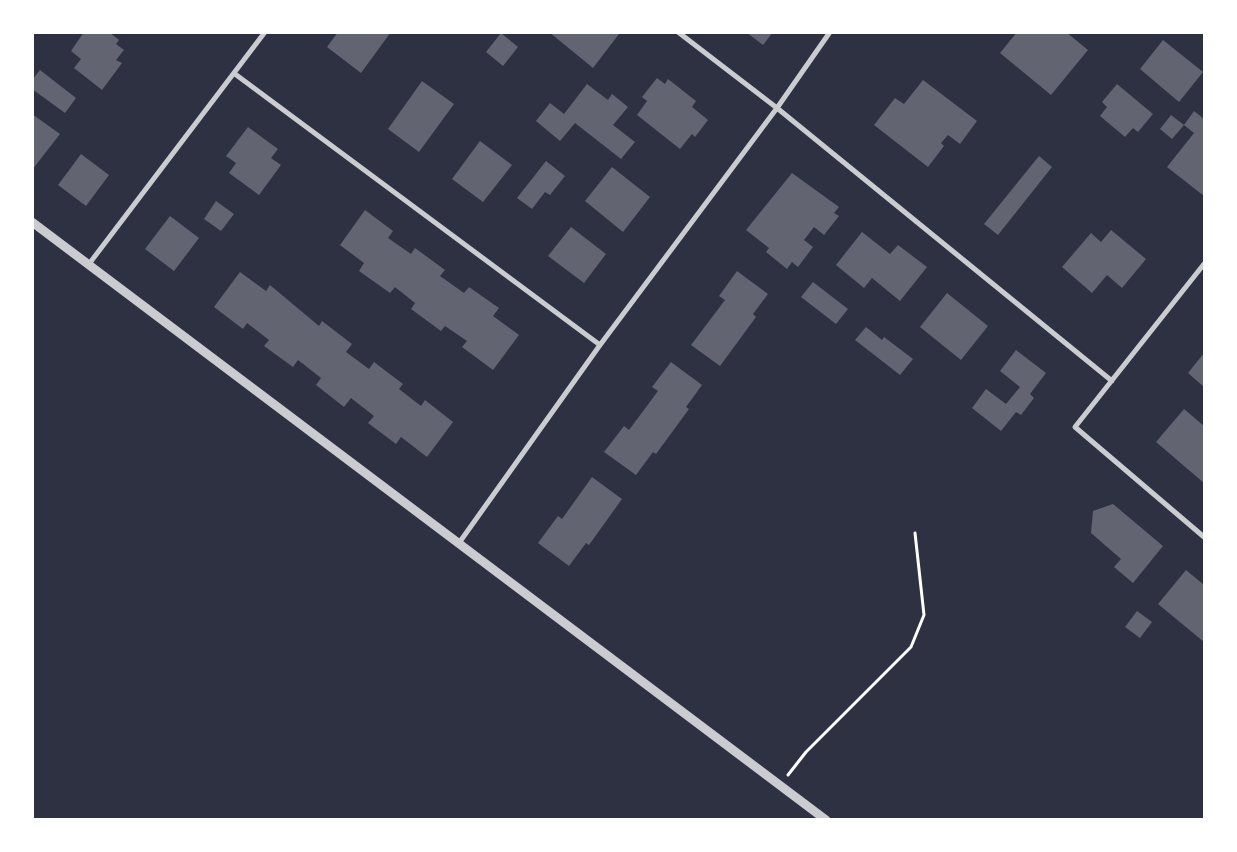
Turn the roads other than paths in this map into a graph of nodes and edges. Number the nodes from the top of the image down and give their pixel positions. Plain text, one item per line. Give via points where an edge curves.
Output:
1 (266, 32) edge
2 (678, 32) edge
3 (830, 32) edge
4 (235, 74) junction
5 (777, 108) junction
6 (32, 222) edge
7 (89, 264) junction
8 (1204, 264) edge
9 (1199, 271) junction
10 (1204, 275) edge
11 (600, 345) junction
12 (1112, 381) junction
13 (1204, 537) edge
14 (459, 542) junction
15 (826, 820) edge

1 - 4 street
2 - 5 street
3 - 5 street
4 - 7 street
4 - 11 street
5 - 11 street
5 - 12 street
6 - 7 street
7 - 14 street
8 - 9 street
9 - 10 street
9 - 12 street
11 - 14 street
12 - 13 street via 1075,427
14 - 15 street

